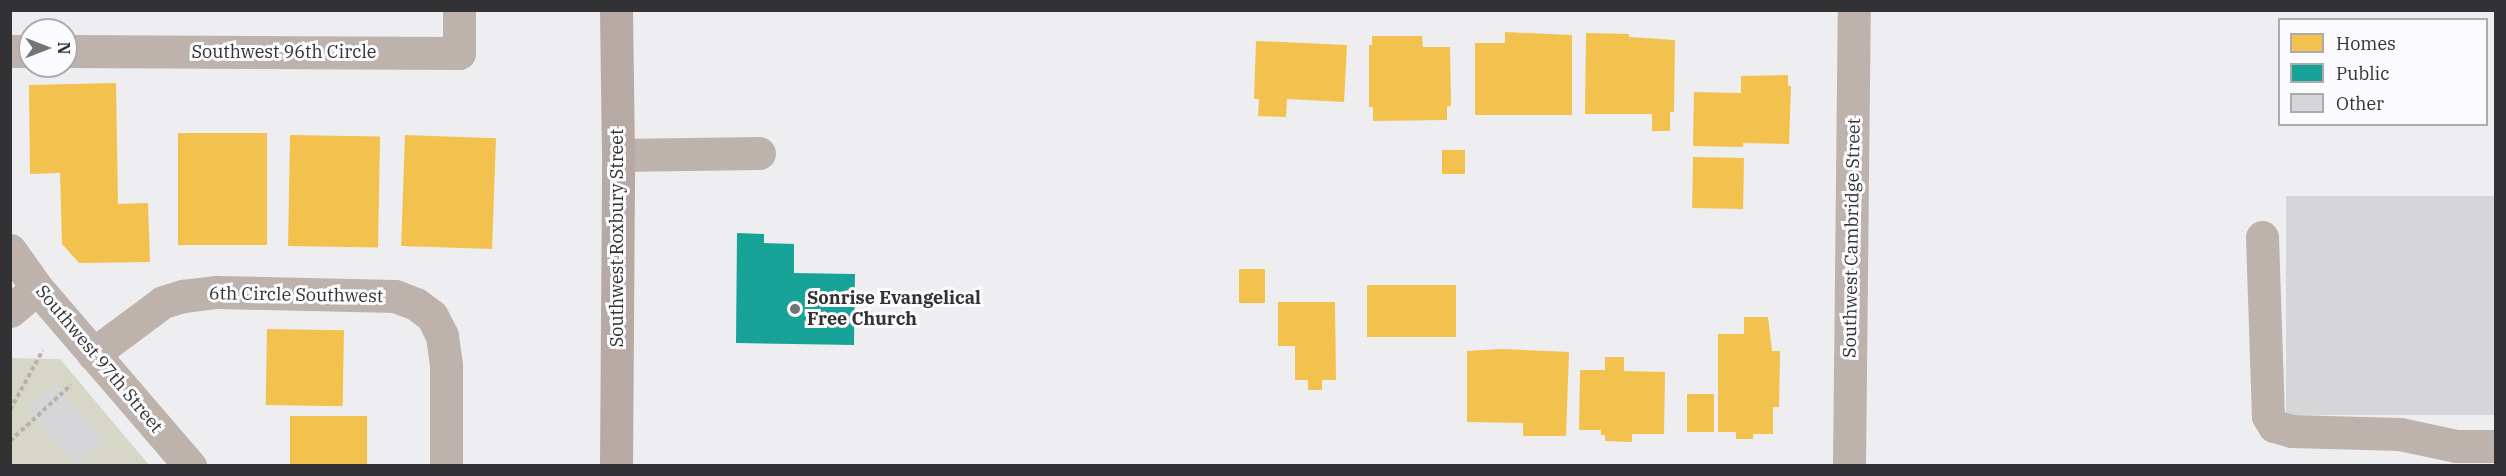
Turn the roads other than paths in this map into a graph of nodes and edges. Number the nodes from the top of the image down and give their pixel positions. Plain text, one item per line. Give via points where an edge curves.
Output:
1 (459, 10) edge
2 (616, 10) edge
3 (1854, 10) edge
4 (78, 51) edge
5 (759, 153) dead end
6 (618, 155) junction
7 (2262, 237) dead end
8 (10, 250) edge
9 (37, 288) junction
10 (10, 311) edge
11 (93, 354) junction
12 (2496, 446) edge
13 (190, 465) edge
14 (447, 465) edge
15 (616, 465) edge
16 (1849, 465) edge

1 - 4 street, Southwest 96th Circle via 459,53
2 - 6 main road, Southwest Roxbury Street
3 - 16 street, Southwest Cambridge Street
5 - 6 street
6 - 15 main road, Southwest Roxbury Street
7 - 12 street via 2268,416 2274,426 2291,431 2400,434 2456,446
8 - 9 street, Southwest 97th Street
9 - 10 street
9 - 11 street, Southwest 97th Street
11 - 13 street, Southwest 97th Street
11 - 14 street, 6th Circle Southwest via 163,302 183,296 216,292 395,296 432,316 442,336 447,365

